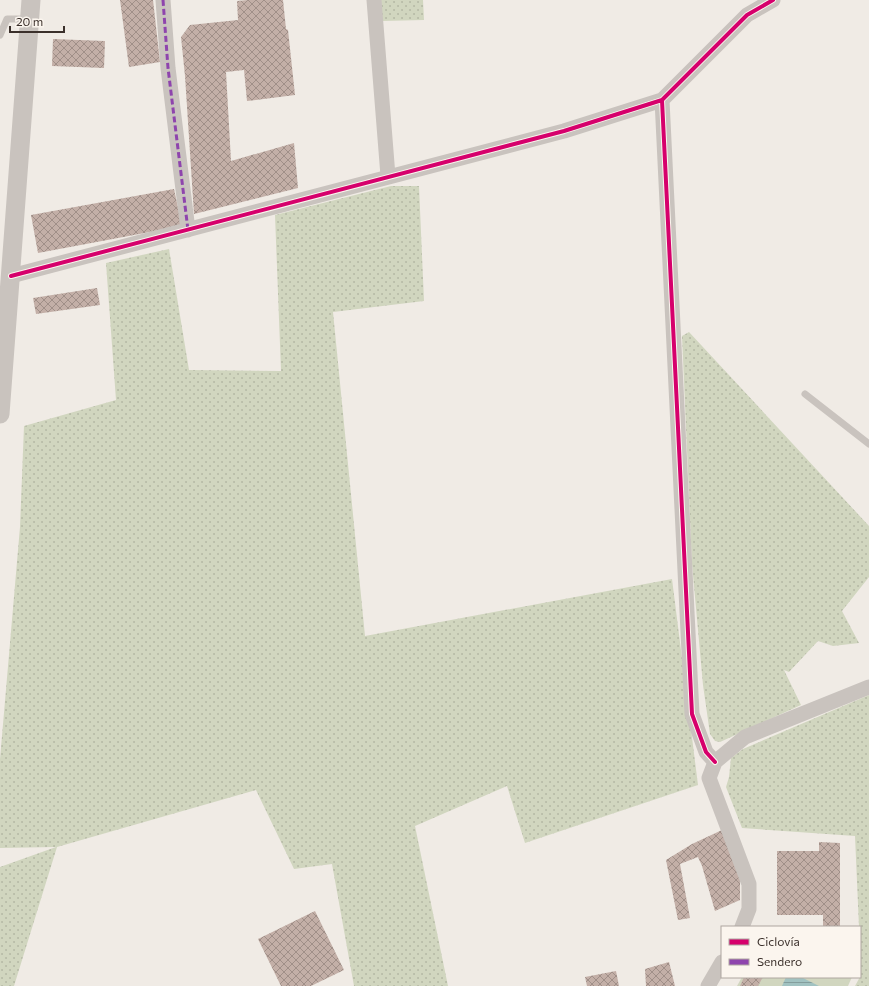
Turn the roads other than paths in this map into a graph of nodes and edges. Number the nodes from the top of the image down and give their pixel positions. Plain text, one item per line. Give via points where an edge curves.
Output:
1 (31, 0) edge
2 (163, 0) edge
3 (374, 0) edge
4 (773, 0) edge
5 (30, 19) junction
6 (0, 35) edge
7 (662, 100) junction
8 (388, 176) junction
9 (188, 230) junction
10 (11, 276) junction
11 (805, 394) dead end
12 (0, 414) edge
13 (869, 444) edge
14 (869, 687) edge
15 (715, 762) junction
16 (742, 926) edge
17 (721, 964) edge
18 (708, 986) edge

1 - 5 street
2 - 9 street via 168,68
3 - 8 street
4 - 7 street via 747,15
5 - 6 lane via 6,19
5 - 10 street
7 - 8 street via 564,130
7 - 15 street via 692,714 706,752
8 - 9 street
9 - 10 street
10 - 12 street
11 - 13 lane
14 - 15 street via 745,737
15 - 16 street via 709,778 750,884 749,909
17 - 18 street

